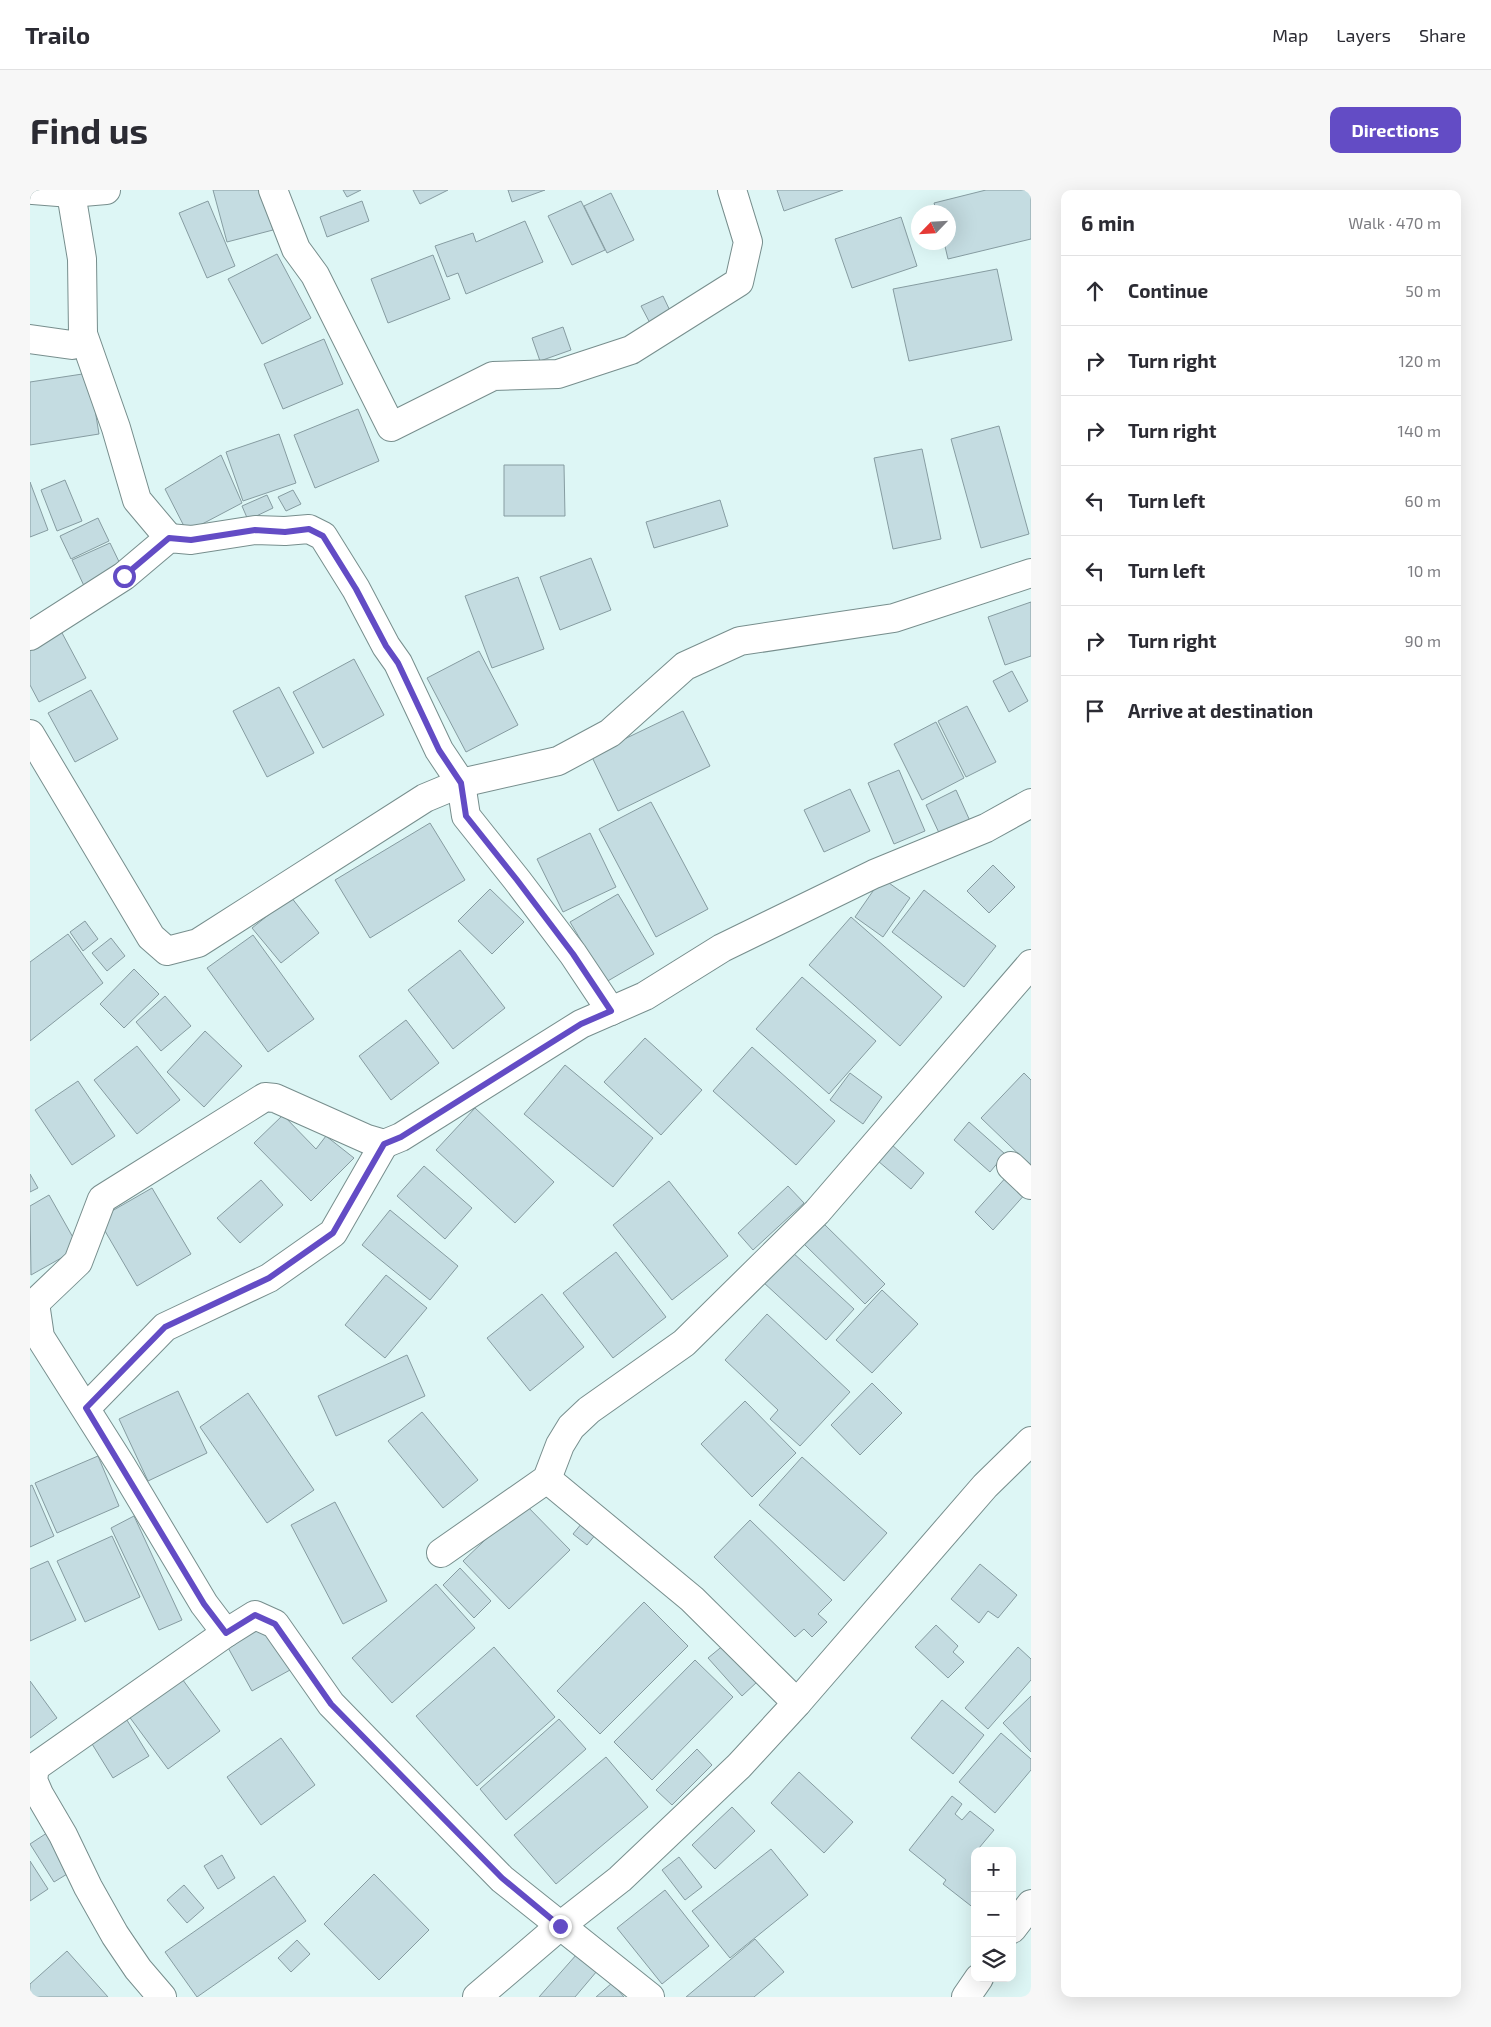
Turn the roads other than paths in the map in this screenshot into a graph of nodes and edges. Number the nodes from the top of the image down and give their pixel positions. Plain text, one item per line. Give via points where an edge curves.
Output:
1 (33, 190) edge
2 (106, 190) edge
3 (273, 190) edge
4 (732, 190) edge
5 (71, 193) junction
6 (84, 334) junction
7 (30, 339) edge
8 (169, 538) junction
9 (1031, 573) edge
10 (30, 636) edge
11 (30, 734) edge
12 (461, 783) junction
13 (1031, 803) edge
14 (1031, 964) edge
15 (611, 1011) junction
16 (384, 1144) junction
17 (1011, 1166) dead end
18 (1031, 1185) edge
19 (35, 1335) edge
20 (86, 1408) junction
21 (1031, 1441) edge
22 (547, 1479) junction
23 (441, 1553) dead end
24 (226, 1633) junction
25 (797, 1703) junction
26 (1031, 1904) edge
27 (1016, 1924) edge
28 (560, 1926) junction
29 (976, 1982) edge
30 (162, 1997) edge
31 (477, 1997) edge
32 (650, 1997) edge
33 (966, 1997) edge

1 - 5 street
2 - 5 street
3 - 4 street via 296,249 315,275 391,427 493,376 558,374 631,350 739,282 748,242
5 - 6 street via 82,259
6 - 7 street via 72,345
6 - 8 street via 137,500
8 - 10 street via 124,576
8 - 12 street via 191,540 255,530 285,532 309,529 323,536 398,663 439,750
9 - 12 street via 894,618 740,641 685,666 610,733 558,761
11 - 12 street via 151,937 167,951 198,943 424,798
12 - 15 street via 466,816 573,954
13 - 15 street via 986,828 874,874 722,948 645,996
14 - 22 street via 817,1212 684,1343 589,1410 571,1427
15 - 16 street via 581,1024 401,1137
16 - 19 street via 275,1098 265,1097 102,1198 78,1262 35,1304
16 - 20 street via 333,1233 269,1278 165,1327
17 - 18 street
19 - 20 street
20 - 24 street via 204,1604
21 - 25 street via 985,1486
22 - 23 street
22 - 25 street via 692,1599
24 - 28 street via 255,1615 275,1624 331,1704 502,1878
24 - 30 street via 35,1767 33,1780 88,1887 138,1969
25 - 28 street via 739,1766 620,1879
26 - 27 street
28 - 31 street
28 - 32 street
29 - 33 street

